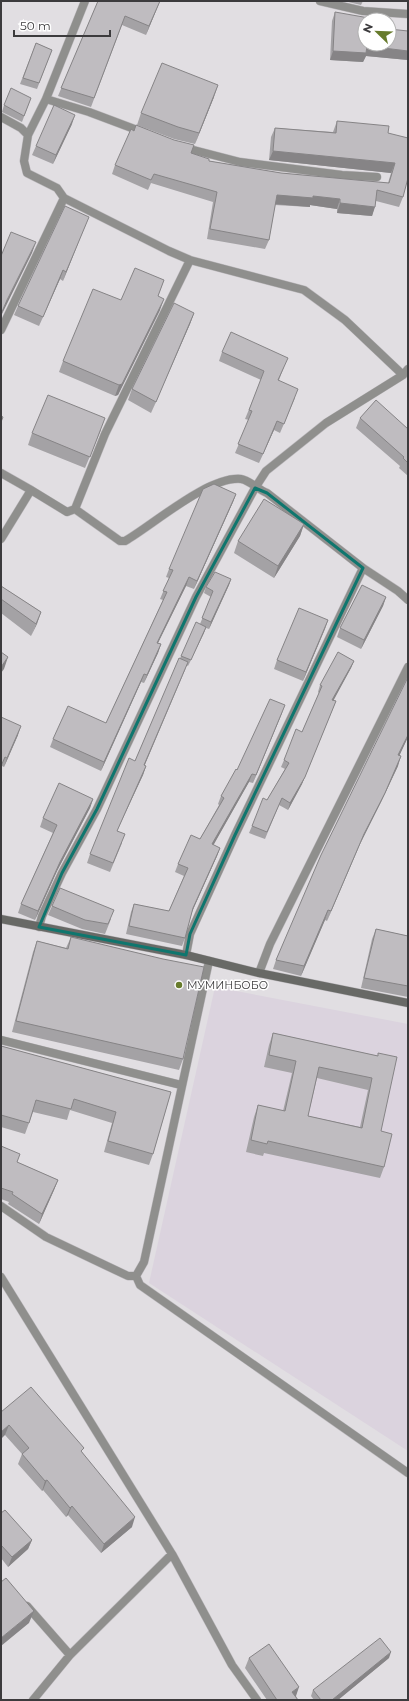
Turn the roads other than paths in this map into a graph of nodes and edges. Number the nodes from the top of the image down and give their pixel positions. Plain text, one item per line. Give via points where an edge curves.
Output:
1 (85, 1) edge
2 (320, 1) edge
3 (408, 14) edge
4 (46, 99) junction
5 (1, 116) edge
6 (28, 135) junction
7 (151, 136) edge
8 (172, 144) edge
9 (377, 177) dead end
10 (64, 198) junction
11 (190, 260) junction
12 (1, 330) edge
13 (406, 372) edge
14 (1, 473) edge
15 (255, 488) junction
16 (31, 490) junction
17 (75, 509) junction
18 (1, 539) edge
19 (363, 568) junction
20 (408, 600) edge
21 (408, 667) edge
22 (1, 919) edge
23 (39, 927) junction
24 (186, 955) junction
25 (209, 961) junction
26 (259, 973) junction
27 (408, 1003) edge
28 (1, 1040) edge
29 (181, 1085) junction
30 (1, 1206) edge
31 (136, 1276) junction
32 (1, 1277) edge
33 (408, 1473) edge
34 (172, 1554) junction
35 (21, 1600) edge
36 (70, 1655) junction
37 (33, 1700) edge
38 (257, 1700) edge

1 - 4 street
2 - 3 street via 363,10
4 - 6 street
4 - 7 street via 89,112
5 - 6 street
6 - 10 street via 24,160 27,173 57,188
8 - 9 street via 240,162 342,176
10 - 11 street
10 - 12 street
11 - 13 street via 304,290 345,320
11 - 17 street via 105,434
13 - 15 street via 326,423 266,471
14 - 16 street
15 - 17 street via 249,482 240,479 209,487 125,541 120,541
15 - 19 street via 267,494
15 - 23 street via 196,597 97,809 62,873
16 - 17 street via 67,512
16 - 18 street
19 - 20 street
19 - 24 street via 235,835 190,934
21 - 26 street via 270,944
22 - 23 street
23 - 24 street
24 - 25 street
25 - 26 street
25 - 29 street
26 - 27 street
28 - 29 street
29 - 31 street via 144,1262
30 - 31 street via 46,1236 128,1276
31 - 33 street via 140,1285
32 - 34 street
34 - 36 street
34 - 38 street via 232,1665
35 - 36 street
36 - 37 street

